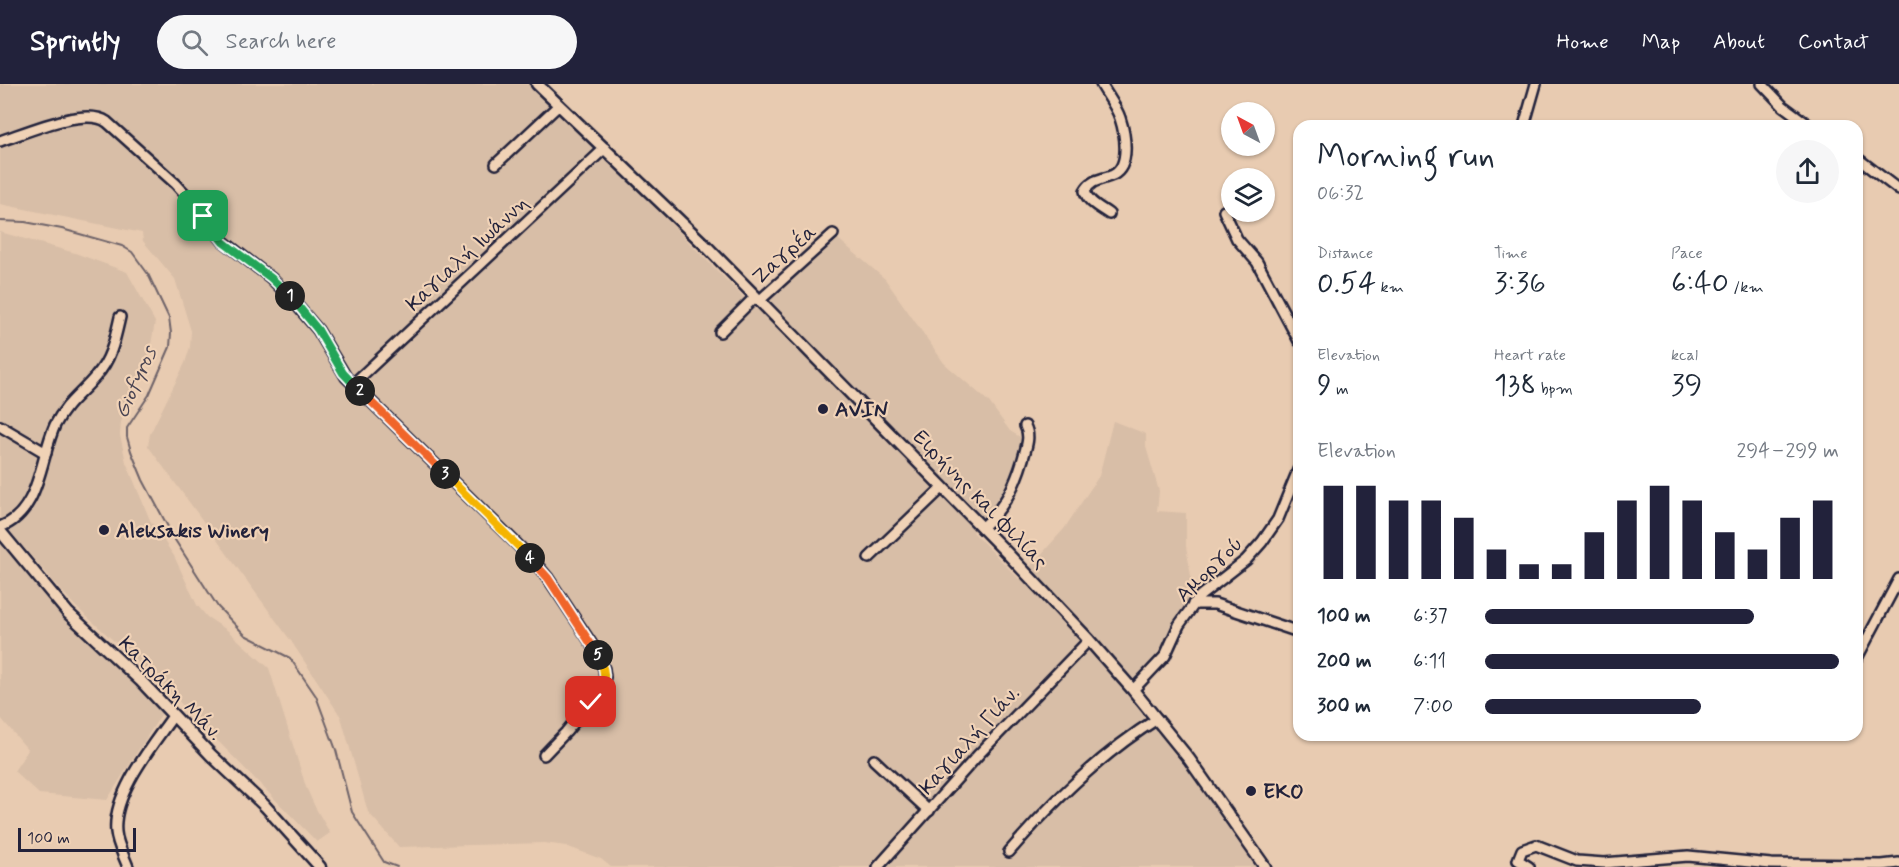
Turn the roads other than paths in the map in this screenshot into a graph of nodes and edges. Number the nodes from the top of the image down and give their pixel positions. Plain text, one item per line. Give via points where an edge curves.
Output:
1 (537, 84) edge
2 (1101, 84) edge
3 (1536, 84) edge
4 (1762, 84) edge
5 (559, 105) junction
6 (1526, 120) edge
7 (1802, 120) edge
8 (0, 141) edge
9 (605, 148) junction
10 (1863, 163) edge
11 (496, 164) dead end
12 (1899, 190) edge
13 (1109, 214) dead end
14 (1229, 222) edge
15 (833, 234) dead end
16 (757, 299) junction
17 (120, 317) dead end
18 (1293, 330) edge
19 (720, 332) dead end
20 (353, 384) junction
21 (0, 426) edge
22 (1025, 426) dead end
23 (46, 453) junction
24 (1293, 483) edge
25 (942, 488) junction
26 (982, 528) junction
27 (0, 529) edge
28 (869, 558) dead end
29 (1899, 579) edge
30 (1193, 604) junction
31 (1293, 629) edge
32 (1089, 640) junction
33 (1863, 647) edge
34 (1133, 690) junction
35 (173, 716) junction
36 (1157, 719) junction
37 (543, 755) dead end
38 (874, 760) dead end
39 (929, 811) junction
40 (1009, 852) dead end
41 (1899, 863) edge
42 (128, 867) edge
43 (320, 867) edge
44 (878, 867) edge
45 (1265, 867) edge
46 (1529, 867) edge

1 - 5 street, Ειρήνης και Φιλίας
2 - 13 street via 1121,120 1124,161 1115,174 1091,182 1085,190 1086,196
3 - 6 street
4 - 7 street
5 - 9 street, Ειρήνης και Φιλίας
5 - 11 street
8 - 20 street via 77,117 105,120 176,184 223,242 271,278 296,303
9 - 16 street, Ειρήνης και Φιλίας
9 - 20 street, Καγιαλή Ιωάννη
10 - 12 street
14 - 18 street via 1236,239 1257,262
15 - 16 street, Ζαγρέα
16 - 19 street, Ζαγρέα
16 - 25 street, Ειρήνης και Φιλίας
17 - 23 street via 112,351 98,375 71,400 55,426
20 - 37 street via 540,567 597,652 604,669 603,684
21 - 23 street
22 - 26 street via 1029,436 1016,484 1000,510
23 - 27 street via 30,498 19,515
24 - 30 street, Αμοργού via 1278,519 1262,542
25 - 26 street, Ειρήνης και Φιλίας
25 - 28 street
26 - 32 street, Ειρήνης και Φιλίας
27 - 35 street, Κατράκη Μάν. via 68,614
29 - 33 street
30 - 31 street via 1215,604
30 - 34 street, Αμοργού via 1165,656
32 - 34 street, Ειρήνης και Φιλίας
32 - 39 street, Καγιαλή Γιάν.
34 - 36 street, Ειρήνης και Φιλίας
35 - 42 street via 128,784 118,811 116,836
35 - 43 street, Κατράκη Μάν. via 265,806
36 - 40 street via 1127,738 1089,771
36 - 45 street, Ειρήνης και Φιλίας
38 - 39 street
39 - 44 street, Καγιαλή Γιάν.
41 - 46 street via 1771,864 1688,856 1604,863 1577,861 1536,845 1522,850 1518,860

